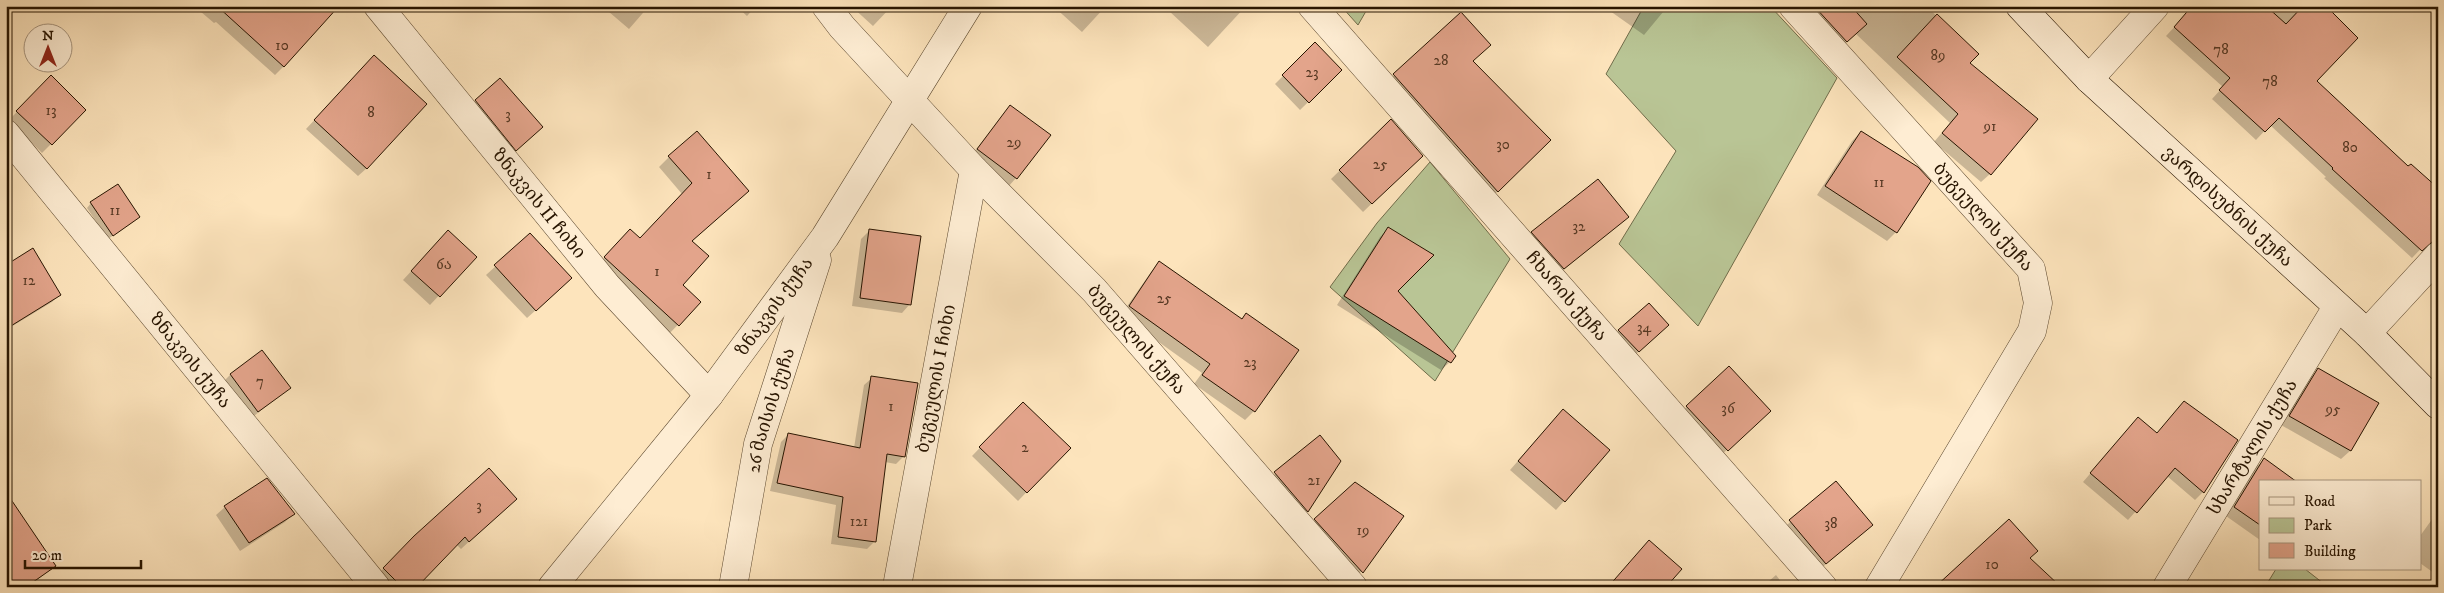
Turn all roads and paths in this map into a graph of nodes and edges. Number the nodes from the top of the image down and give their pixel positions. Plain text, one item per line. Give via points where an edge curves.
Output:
1 (378, 6) edge
2 (826, 6) edge
3 (968, 6) edge
4 (1312, 6) edge
5 (1793, 6) edge
6 (2020, 6) edge
7 (2155, 6) edge
8 (2089, 79) junction
9 (910, 101) junction
10 (6, 134) edge
11 (974, 170) junction
12 (825, 237) junction
13 (2438, 256) edge
14 (2337, 307) junction
15 (2367, 333) junction
16 (709, 395) junction
17 (2438, 405) edge
18 (376, 587) edge
19 (552, 587) edge
20 (733, 587) edge
21 (899, 587) edge
22 (1353, 587) edge
23 (1822, 587) edge
24 (1878, 587) edge
25 (2167, 587) edge

1 - 16 street, ზნაკვის II ჩიხი via 607,286
2 - 9 street, ბუგეულის ქუჩა
3 - 9 street, ზნაკვის ქუჩა
4 - 23 street, ჩხარის ქუჩა
5 - 24 street, ბუგეულის ქუჩა via 2031,269 2038,303 2032,332
6 - 8 street, ვარდისუბნის ქუჩა
7 - 8 street
8 - 14 street, ვარდისუბნის ქუჩა
9 - 11 street, ბუგეულის ქუჩა
9 - 12 street, ზნაკვის ქუჩა
10 - 18 street, ზნაკვის ქუჩა
11 - 21 street, ბუგეულის I ჩიხი
11 - 22 street, ბუგეულის ქუჩა via 1094,290
12 - 16 street, ზნაკვის ქუჩა
12 - 20 street, 26 მაისის ქუჩა via 758,444
13 - 15 street
14 - 15 street, ვარდისუბნის ქუჩა
14 - 25 street, სხარტალის ქუჩა
15 - 17 street, ვარდისუბნის ქუჩა
16 - 19 street, ზნაკვის ქუჩა

